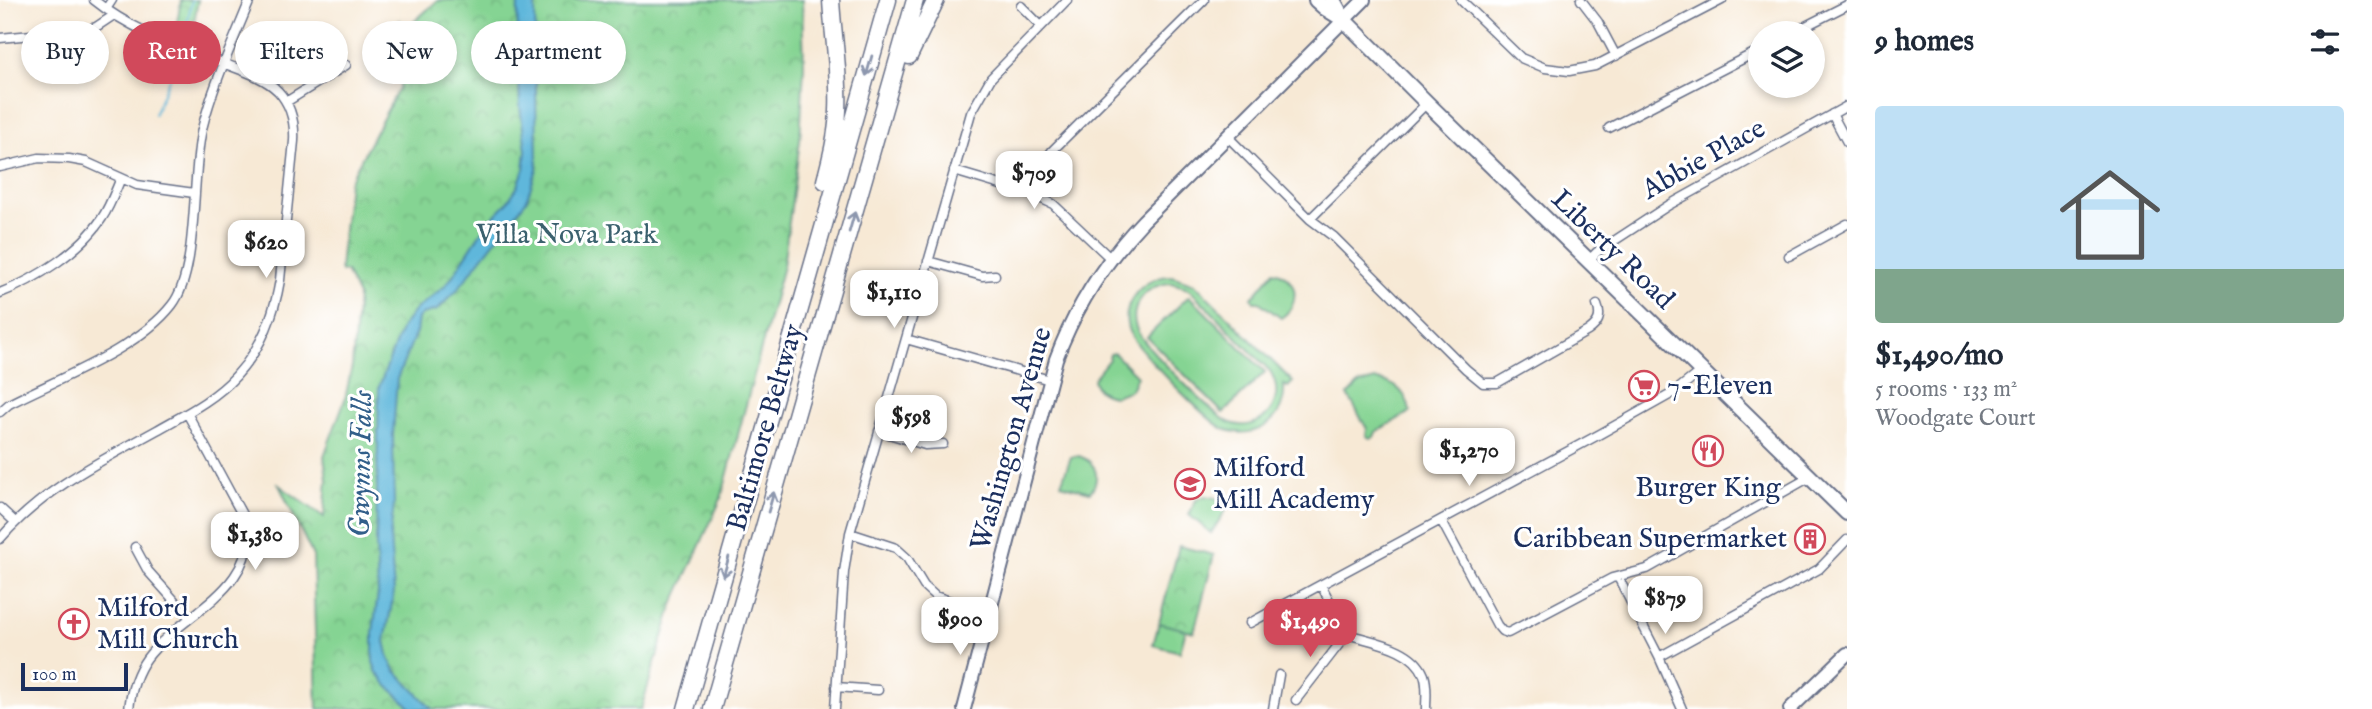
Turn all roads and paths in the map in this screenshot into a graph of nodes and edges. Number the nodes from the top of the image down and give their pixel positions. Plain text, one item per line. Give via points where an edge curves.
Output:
1 (94, 0) edge
2 (112, 0) edge
3 (250, 0) edge
4 (831, 0) edge
5 (888, 0) edge
6 (915, 0) edge
7 (936, 0) edge
8 (1067, 0) edge
9 (1204, 0) edge
10 (1316, 0) edge
11 (1333, 0) edge
12 (1364, 0) edge
13 (1461, 0) edge
14 (1581, 0) edge
15 (1722, 0) edge
16 (1847, 5) edge
17 (1021, 6) dead end
18 (106, 9) junction
19 (114, 15) junction
20 (1344, 20) junction
21 (1816, 21) edge
22 (1041, 26) junction
23 (0, 38) edge
24 (1616, 56) junction
25 (1748, 56) edge
26 (224, 64) junction
27 (315, 84) edge
28 (286, 102) junction
29 (1427, 103) junction
30 (1847, 106) edge
31 (1832, 114) junction
32 (881, 122) junction
33 (1609, 128) dead end
34 (1228, 137) junction
35 (1847, 142) edge
36 (0, 167) edge
37 (954, 171) junction
38 (121, 178) junction
39 (194, 193) junction
40 (1031, 194) junction
41 (1310, 219) junction
42 (1847, 224) edge
43 (1789, 256) dead end
44 (1110, 258) junction
45 (928, 261) junction
46 (1588, 261) junction
47 (995, 275) dead end
48 (0, 293) edge
49 (1597, 305) dead end
50 (906, 339) junction
51 (1701, 371) junction
52 (1050, 380) junction
53 (773, 404) junction
54 (0, 412) edge
55 (187, 413) junction
56 (879, 431) junction
57 (943, 444) dead end
58 (1810, 477) junction
59 (0, 508) edge
60 (1847, 513) edge
61 (1441, 520) junction
62 (15, 522) junction
63 (850, 533) junction
64 (0, 539) edge
65 (1847, 540) edge
66 (135, 547) dead end
67 (1618, 577) junction
68 (1321, 585) junction
69 (989, 614) junction
70 (190, 618) junction
71 (1250, 623) dead end
72 (1347, 634) junction
73 (1847, 654) edge
74 (1659, 657) junction
75 (1279, 675) dead end
76 (836, 687) junction
77 (878, 690) dead end
78 (1296, 701) dead end
79 (129, 709) edge
80 (686, 709) edge
81 (712, 709) edge
82 (835, 709) edge
83 (964, 709) edge
84 (1272, 709) edge
85 (1426, 709) edge
86 (1682, 709) edge
87 (1790, 709) edge

1 - 18 street
2 - 18 street
3 - 26 street
4 - 53 highway via 839,86 836,131
5 -> 53 highway, Baltimore Beltway
6 - 32 highway, Baltimore Beltway
7 - 32 highway
8 - 22 street
9 - 40 street via 1052,151
10 - 20 main road, Liberty Road
11 - 20 main road, Liberty Road
12 - 20 main road, Washington Avenue
13 - 24 street via 1510,49 1533,64 1569,71
14 - 24 street
15 - 24 street
16 - 21 street
17 - 22 street
18 - 19 street
19 - 23 street via 85,30
19 - 26 street
20 - 29 main road, Liberty Road
20 - 34 main road, Washington Avenue
22 - 37 street via 983,90 971,113
25 - 33 street
26 - 28 street via 266,82
26 - 39 street via 201,133
27 - 28 street
28 - 55 street via 294,141 274,311 237,375
29 - 41 street
29 - 46 main road, Liberty Road
30 - 31 street, Abbie Place
31 - 35 street
31 - 46 street, Abbie Place via 1669,205
81 -> 32 highway, Baltimore Beltway
34 - 41 street
34 - 44 main road, Washington Avenue
36 - 38 street via 54,157 86,162
37 - 40 street
37 - 45 street
38 - 39 street via 150,189
38 - 48 street via 103,218 85,240 30,279
39 - 54 street via 186,279 163,316 109,354
40 - 44 street via 1063,212
41 - 49 street via 1483,383 1497,383 1588,331 1598,321
42 - 43 street
44 - 52 main road, Washington Avenue via 1076,313
45 - 47 street via 982,276
45 - 50 street
46 - 51 main road, Liberty Road
50 - 52 street
50 - 56 street
51 - 58 main road, Liberty Road
51 - 61 street via 1673,393
52 - 69 main road, Washington Avenue
53 -> 80 highway, Baltimore Beltway
55 - 62 street via 77,474
55 - 70 street via 240,509 248,542 238,574
56 - 57 street via 925,445
56 - 63 street
58 - 60 main road, Liberty Road
58 - 67 street via 1647,569
59 - 62 street
61 - 67 street via 1497,625 1506,633
61 - 68 street
62 - 64 street
63 - 69 street via 896,548 935,596
63 - 76 street
65 - 74 street via 1812,574
66 - 70 street via 148,571
67 - 74 street
68 - 71 street
68 - 72 street
69 - 83 main road, Washington Avenue
70 - 79 street via 145,661
72 - 78 street
72 - 85 street via 1394,648 1410,658 1425,679
73 - 87 main road
74 - 86 street
75 - 84 street
76 - 77 street
76 - 82 street

